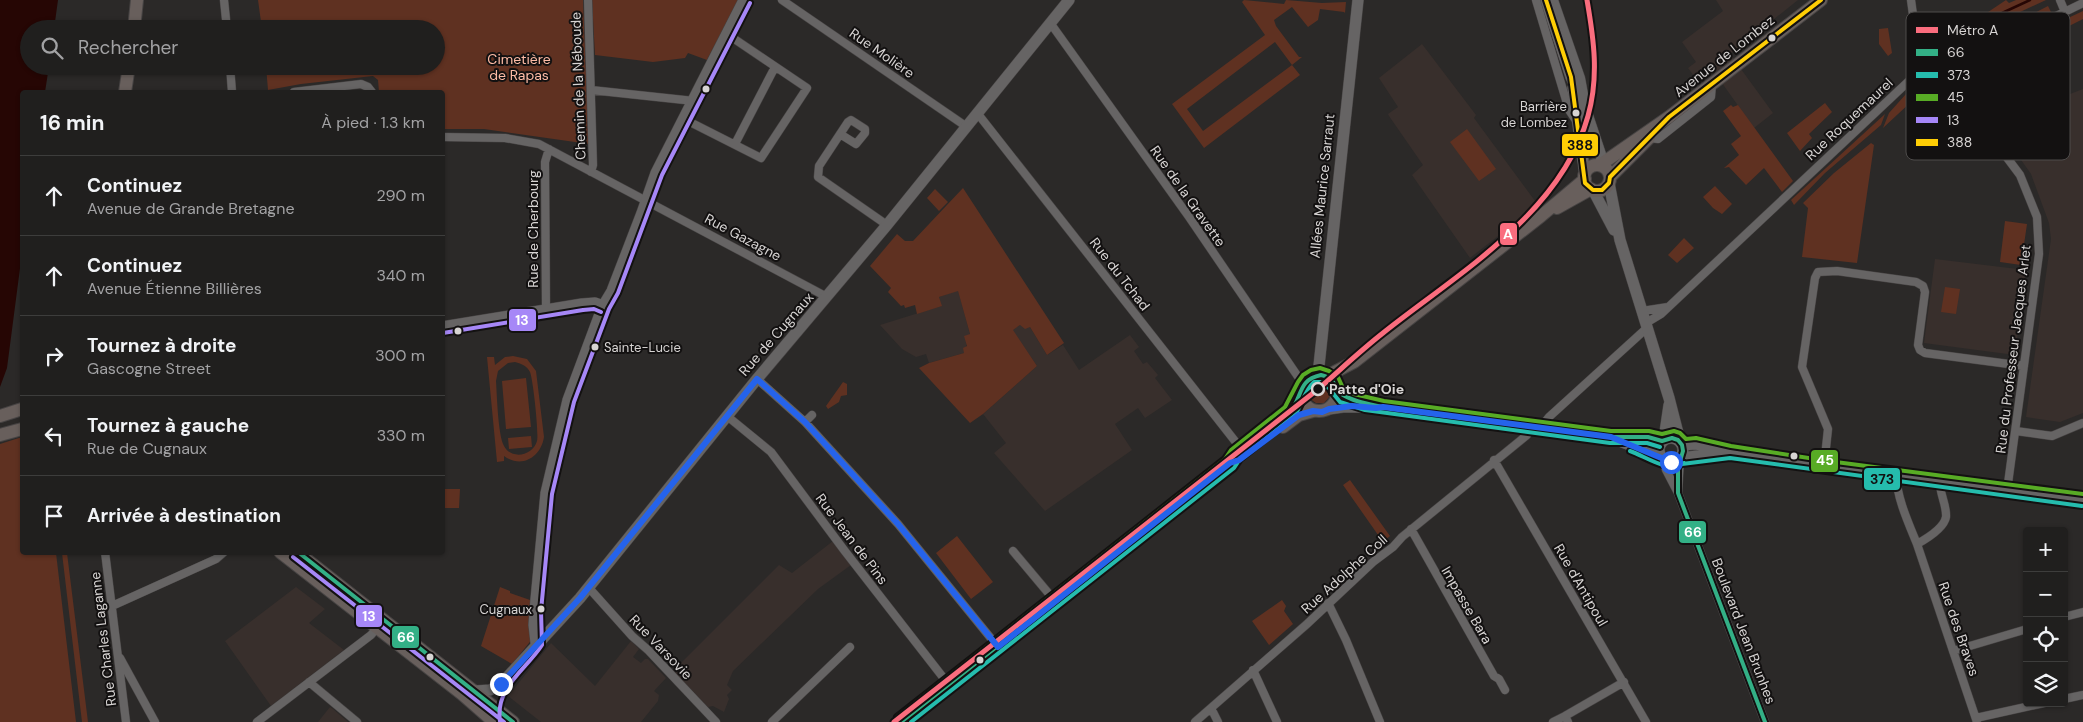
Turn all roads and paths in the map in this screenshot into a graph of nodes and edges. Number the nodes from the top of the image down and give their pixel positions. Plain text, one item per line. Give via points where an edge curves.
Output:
1 (129, 0) edge
2 (137, 0) edge
3 (224, 0) edge
4 (588, 0) edge
5 (744, 0) edge
6 (782, 0) edge
7 (1069, 0) edge
8 (1358, 0) edge
9 (1536, 0) edge
10 (1546, 0) edge
11 (1554, 0) edge
12 (1821, 0) edge
13 (2060, 0) edge
14 (2083, 4) edge
15 (2065, 12) joint
16 (127, 20) edge
17 (135, 20) edge
18 (226, 20) edge
19 (1051, 24) junction
20 (728, 34) junction
21 (774, 67) junction
22 (121, 75) edge
23 (128, 75) edge
24 (231, 75) edge
25 (1571, 76) junction
26 (1712, 84) junction
27 (1906, 84) edge
28 (119, 90) edge
29 (125, 90) edge
30 (232, 90) edge
31 (310, 90) edge
32 (370, 90) edge
33 (591, 90) junction
34 (694, 100) junction
35 (1584, 105) junction
36 (978, 114) junction
37 (1669, 117) junction
38 (684, 118) junction
39 (1577, 121) junction
40 (967, 127) junction
41 (840, 134) dead end
42 (445, 137) edge
43 (1649, 138) junction
44 (736, 144) junction
45 (549, 149) junction
46 (2009, 160) edge
47 (1606, 171) junction
48 (591, 172) junction
49 (1588, 183) junction
50 (647, 201) junction
51 (887, 226) junction
52 (1620, 240) junction
53 (827, 297) junction
54 (603, 306) junction
55 (1668, 306) junction
56 (546, 309) junction
57 (1642, 311) junction
58 (1647, 325) junction
59 (445, 326) edge
60 (1354, 362) junction
61 (2024, 366) junction
62 (1322, 376) junction
63 (757, 379) junction
64 (1302, 389) junction
65 (1338, 391) junction
66 (1670, 398) junction
67 (1383, 407) junction
68 (1329, 409) junction
69 (20, 410) edge
70 (1313, 411) junction
71 (812, 414) dead end
72 (0, 416) edge
73 (727, 416) junction
74 (805, 422) junction
75 (2083, 423) edge
76 (1524, 427) junction
77 (20, 429) edge
78 (1543, 429) junction
79 (2016, 431) junction
80 (0, 435) edge
81 (1611, 437) junction
82 (1663, 440) junction
83 (1681, 443) junction
84 (1242, 450) junction
85 (1730, 452) junction
86 (1662, 458) junction
87 (1680, 458) junction
88 (1494, 460) junction
89 (1230, 463) junction
90 (1824, 466) junction
91 (1896, 475) junction
92 (1940, 481) junction
93 (2007, 491) junction
94 (1678, 493) junction
95 (2083, 500) edge
96 (1411, 530) junction
97 (1917, 544) junction
98 (1013, 551) dead end
99 (105, 555) edge
100 (221, 555) edge
101 (284, 555) edge
102 (301, 555) edge
103 (588, 588) junction
104 (1055, 601) junction
105 (1328, 603) junction
106 (112, 606) junction
107 (2083, 612) edge
108 (2068, 616) edge
109 (376, 629) junction
110 (2023, 630) edge
111 (536, 643) junction
112 (850, 647) dead end
113 (998, 647) junction
114 (1953, 651) junction
115 (118, 654) junction
116 (1253, 670) junction
117 (310, 682) junction
118 (1624, 682) junction
119 (501, 684) junction
120 (949, 685) junction
121 (1505, 690) dead end
122 (476, 691) junction
123 (2083, 695) edge
124 (2068, 698) edge
125 (492, 704) junction
126 (2028, 707) edge
127 (1211, 708) junction
128 (1566, 719) edge
129 (1976, 720) edge
130 (906, 721) edge
131 (126, 722) edge
132 (155, 722) edge
133 (257, 722) edge
134 (357, 722) edge
135 (493, 722) edge
136 (513, 722) edge
137 (716, 722) edge
138 (772, 722) edge
139 (1195, 722) edge
140 (1218, 722) edge
141 (1277, 722) edge
142 (1380, 722) edge
143 (1553, 722) edge
144 (1646, 722) edge
145 (1765, 722) edge

1 - 16 main road
2 - 17 main road
3 - 18 street
4 - 33 street, Chemin de la Néboude
5 - 20 street
6 - 40 street, Rue Molière
7 - 19 street, Rue de Cugnaux
8 - 62 street, Allées Maurice Sarraut
9 - 39 street via 1570,110
10 - 25 street
11 - 35 street via 1581,78 1586,99
12 - 26 main road, Avenue de Lombez
13 - 15 street
14 - 15 street, Rue Roquemaurel
19 - 36 street, Rue de Cugnaux
19 - 64 street, Rue de la Gravette via 1184,211
20 - 21 street
20 - 34 street
21 - 44 street
21 - 44 street via 807,88 761,158
22 - 28 main road
23 - 29 main road
24 - 30 street
25 - 35 street
25 - 39 street
26 - 37 main road, Avenue de Lombez
26 - 43 street via 1711,97 1658,139
27 - 55 street, Rue Roquemaurel
31 - 32 street via 360,84
33 - 34 street
33 - 48 street, Chemin de la Néboude
34 - 38 street
35 - 47 street
36 - 40 street, Rue de Cugnaux
36 - 84 street, Rue du Tchad
37 - 43 main road, Avenue de Lombez
37 - 47 main road, Avenue de Lombez
38 - 44 street
38 - 50 street via 665,153
39 - 49 street
40 - 51 street, Rue de Cugnaux
41 - 51 street via 819,166 818,177
42 - 45 street, Rue Gazagne via 530,141
43 - 47 main road, Avenue de Lombez
45 - 48 street, Rue Gazagne
45 - 56 street, Rue de Cherbourg via 545,162
46 - 61 street, Rue du Professeur Jacques Arlet via 2020,175 2034,206 2038,229 2039,254
47 - 49 main road via 1590,167
47 - 49 main road via 1602,190
47 - 52 street
48 - 50 street, Rue Gazagne
49 - 52 street
49 - 60 main road
50 - 53 street, Rue Gazagne
50 - 54 street via 612,291
51 - 53 street, Rue de Cugnaux
52 - 57 street
53 - 63 street, Rue de Cugnaux
54 - 56 street via 595,303
54 - 111 street via 568,400 546,493 535,610
55 - 57 street
55 - 58 street, Rue Roquemaurel
56 - 59 street
57 - 58 street
58 - 66 street
58 - 78 street, Rue Roquemaurel via 1549,417
60 - 62 main road
60 - 65 main road
61 - 79 street, Rue du Professeur Jacques Arlet
61 - 90 street via 1920,350 1925,292 1923,286 1916,282 1818,272 1802,367 1829,434
62 - 64 main road via 1307,379
62 - 65 main road via 1334,382
63 - 73 street, Rue de Cugnaux
63 - 74 street via 783,398
64 - 70 main road via 1305,405
64 - 84 main road via 1290,412
65 - 67 street via 1352,400
65 - 68 main road via 1336,402
66 - 82 street
66 - 83 street
67 - 68 street
67 - 76 street
68 - 70 main road
69 - 72 main road
70 - 89 main road via 1291,420 1239,460
71 - 74 street
73 - 103 street, Rue de Cugnaux
73 - 120 street, Rue Jean de Pins via 771,452
74 - 113 street via 898,524
75 - 79 street via 2052,436
76 - 78 street
76 - 88 street, Rue Adolphe Coll via 1527,435
77 - 80 main road
78 - 81 street
79 - 93 street, Rue du Professeur Jacques Arlet
81 - 82 street
81 - 86 street
82 - 83 street via 1673,437
82 - 86 street via 1658,450
83 - 85 street
83 - 87 street via 1683,455
84 - 89 main road
85 - 87 street
85 - 90 street
86 - 87 street via 1671,462
86 - 94 street, Boulevard Jean Brunhes
87 - 94 street, Boulevard Jean Brunhes
88 - 96 street, Rue Adolphe Coll
88 - 118 street, Rue d'Antipoul
89 - 104 main road
90 - 91 street
91 - 92 street
91 - 97 street, Rue des Braves via 1896,486
92 - 93 street
92 - 97 street via 1946,516 1944,522
93 - 95 street
94 - 145 street, Boulevard Jean Brunhes
96 - 105 street, Rue Adolphe Coll
96 - 121 street, Impasse Bara
97 - 114 street, Rue des Braves
98 - 104 street
99 - 106 street, Rue Charles Laganne
100 - 106 street
101 - 109 main road
102 - 122 main road
103 - 111 street, Rue de Cugnaux via 553,629
103 - 137 street, Rue Varsovie
104 - 113 main road
105 - 116 street, Rue Adolphe Coll
105 - 142 street
106 - 115 street, Rue Charles Laganne
107 - 108 street
109 - 117 street
109 - 135 main road via 456,689
110 - 114 street
111 - 119 street, Rue de Cugnaux
112 - 138 street
113 - 120 main road
114 - 129 street, Rue des Braves
115 - 131 street, Rue Charles Laganne
115 - 132 street
116 - 127 street, Rue Adolphe Coll
116 - 141 street
117 - 133 street
117 - 134 street
118 - 128 street
118 - 144 street, Rue d'Antipoul
119 - 122 street via 490,690
119 - 125 street, Rue de Cugnaux
120 - 130 main road
122 - 125 main road
123 - 124 street
125 - 135 street
125 - 136 main road
126 - 129 street
127 - 139 street, Rue Adolphe Coll
127 - 140 street
128 - 143 street

